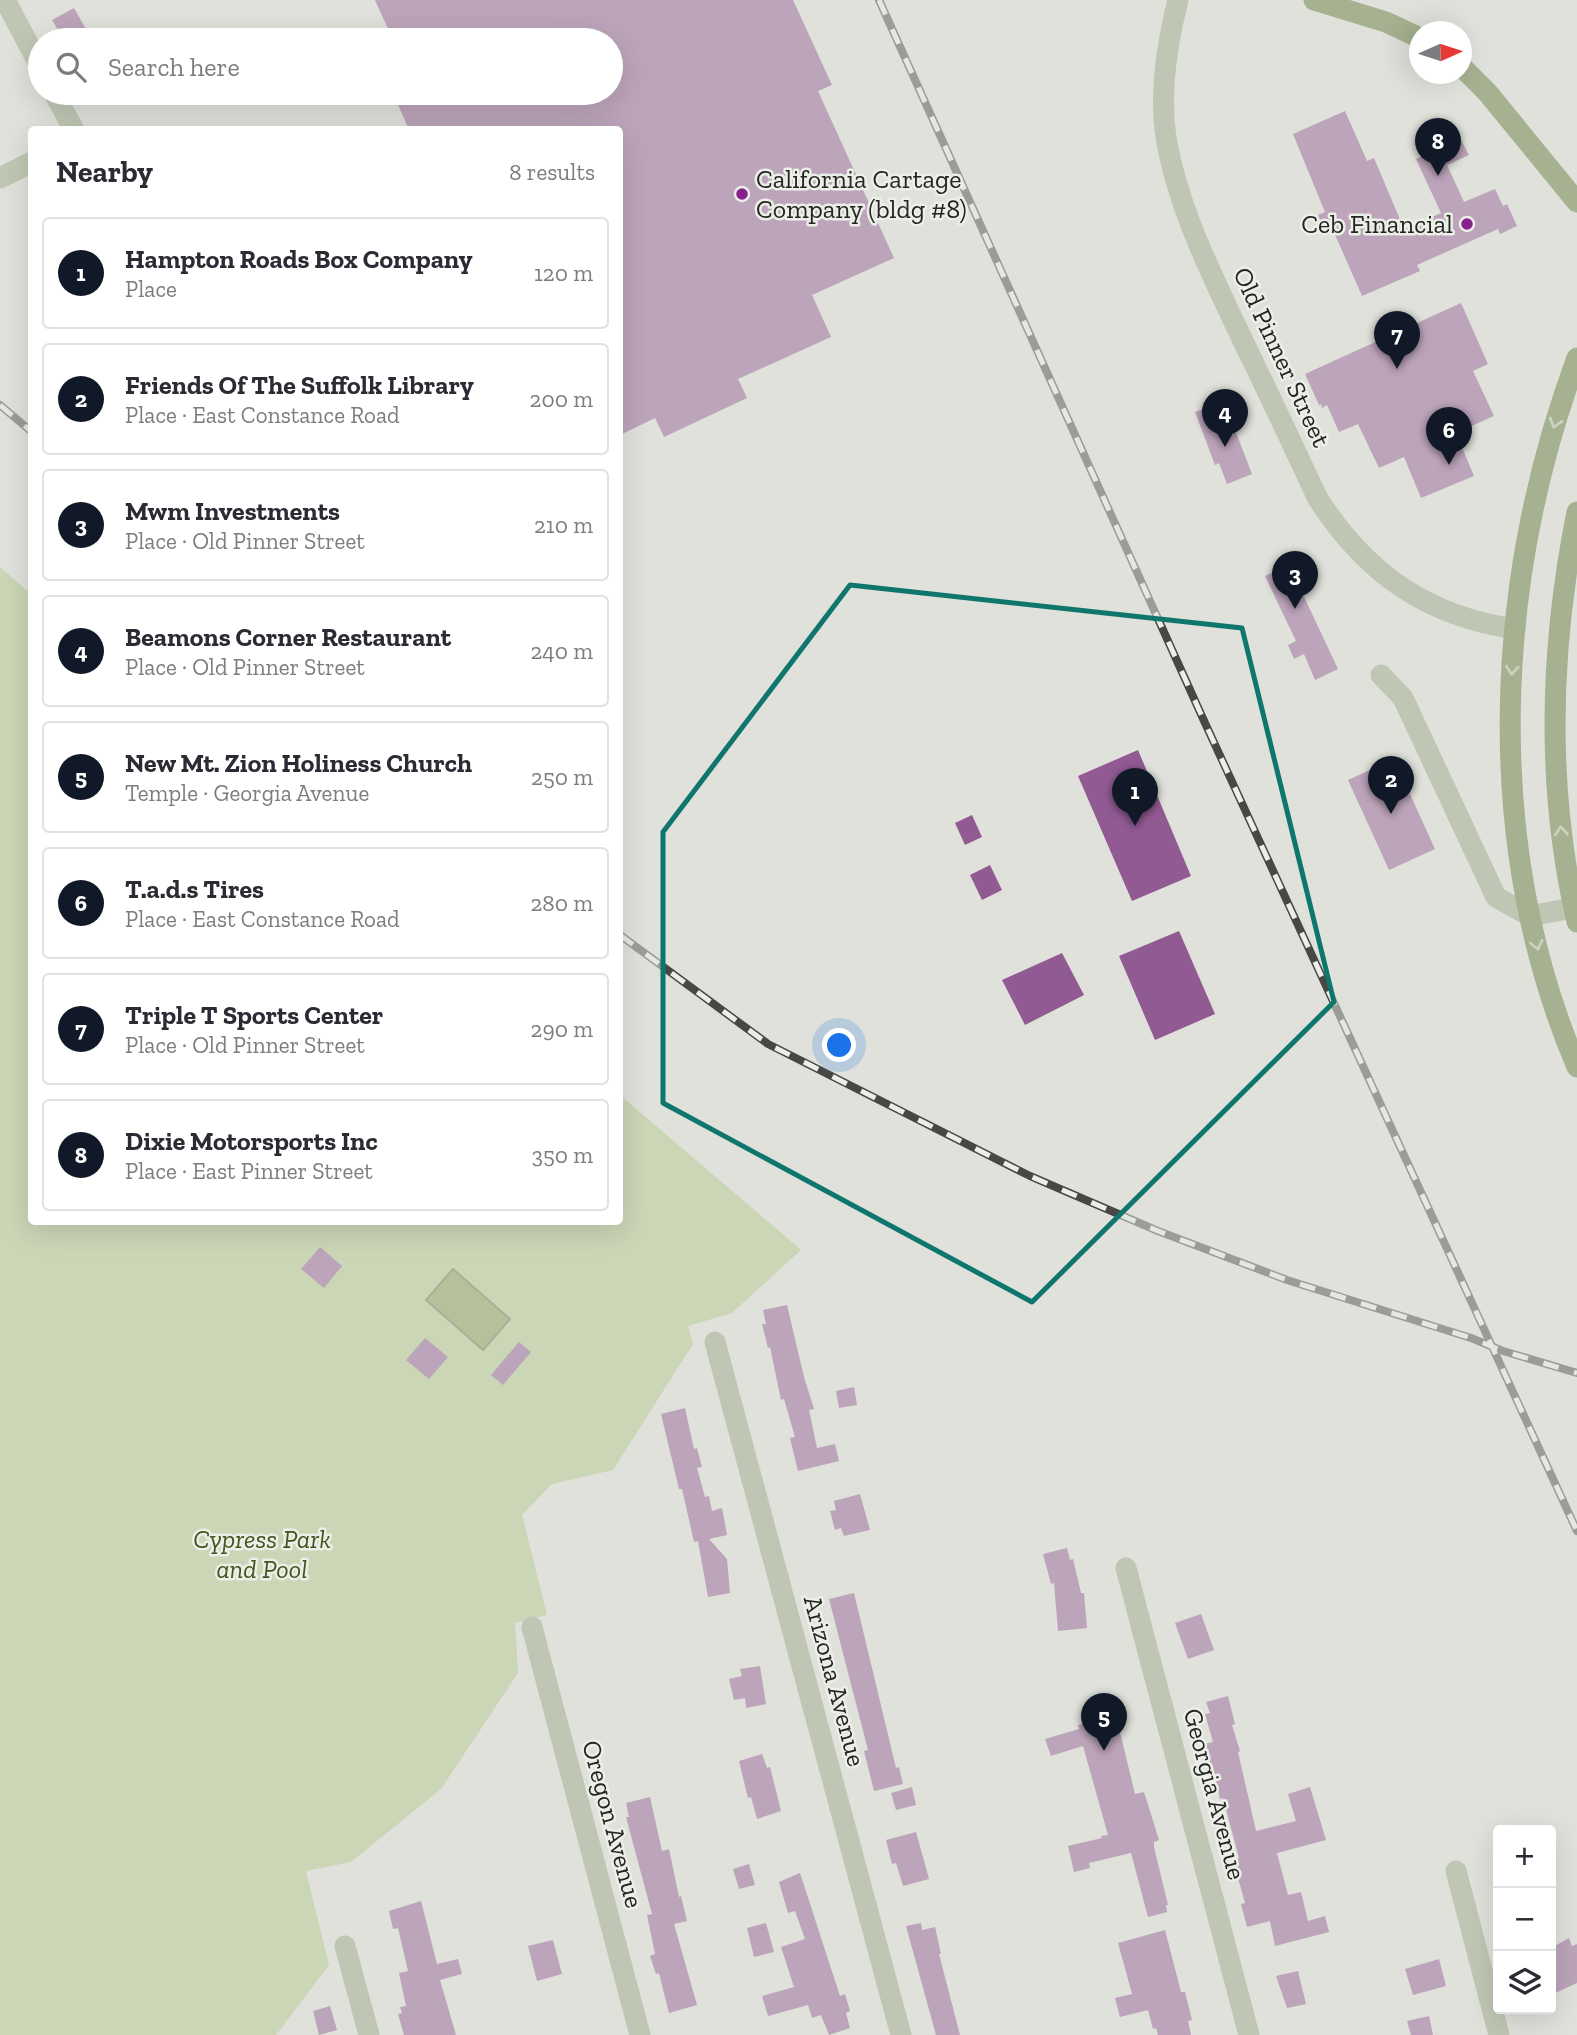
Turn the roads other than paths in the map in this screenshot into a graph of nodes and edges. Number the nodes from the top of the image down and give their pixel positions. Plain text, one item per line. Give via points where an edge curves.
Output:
1 (5, 0) edge
2 (1178, 0) edge
3 (1314, 0) edge
4 (1409, 33) edge
5 (28, 43) edge
6 (1472, 76) edge
7 (60, 105) edge
8 (72, 126) edge
9 (28, 164) edge
10 (0, 178) edge
11 (1577, 202) edge
12 (1577, 358) edge
13 (1577, 512) edge
14 (1572, 570) edge
15 (1515, 629) junction
16 (1381, 676) dead end
17 (1576, 912) edge
18 (1531, 916) junction
19 (1577, 1066) edge
20 (715, 1342) dead end
21 (1126, 1568) dead end
22 (532, 1627) dead end
23 (1456, 1871) dead end
24 (345, 1946) dead end
25 (369, 2035) edge
26 (640, 2035) edge
27 (901, 2035) edge
28 (1249, 2035) edge
29 (1499, 2035) edge

1 - 5 street
2 - 15 street, Old Pinner Street via 1165,67 1165,122 1182,196 1207,264 1318,499 1359,554 1403,589 1430,604
3 - 4 main road
6 - 11 main road
7 - 8 street
9 - 10 street
12 -> 15 main road via 1536,496
13 - 14 main road
17 -> 14 main road via 1562,840 1555,711 1559,636
15 -> 18 main road via 1510,743 1514,805
16 - 18 street via 1403,698 1496,897
17 - 18 street
18 -> 19 main road via 1546,978
20 - 27 street, Arizona Avenue
21 - 28 street, Georgia Avenue
22 - 26 street, Oregon Avenue
23 - 29 street
24 - 25 street

